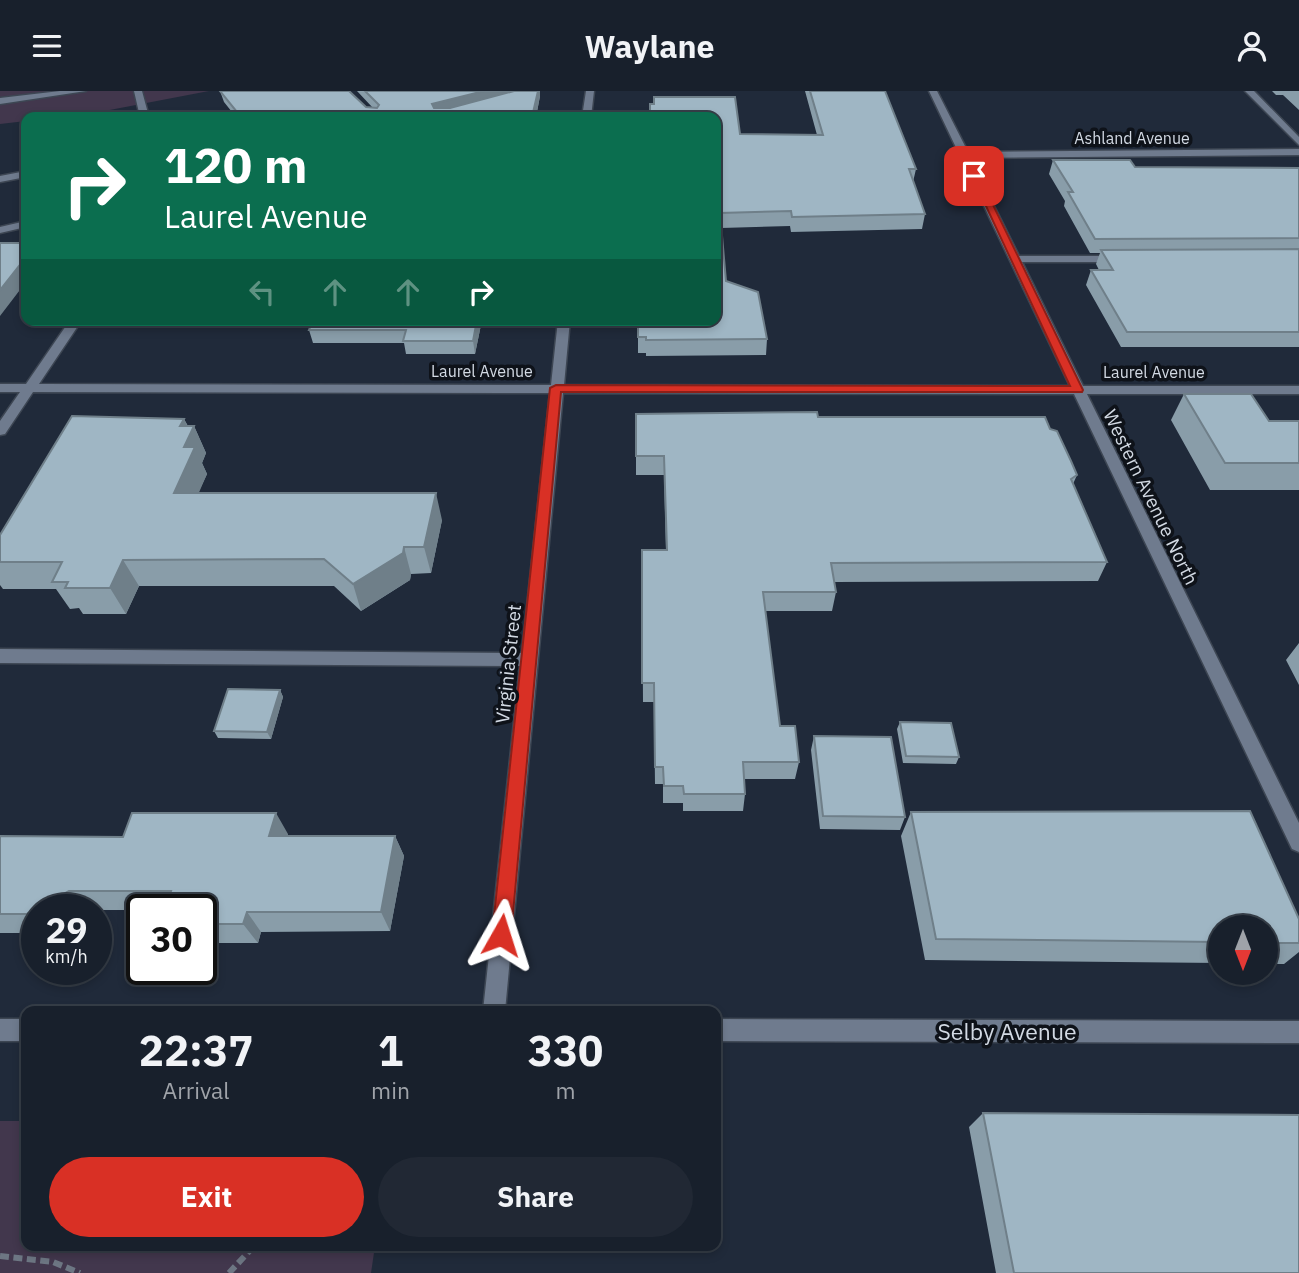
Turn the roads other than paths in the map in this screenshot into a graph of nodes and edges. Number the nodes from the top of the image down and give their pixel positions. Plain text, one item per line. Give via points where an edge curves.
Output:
1 (82, 91) edge
2 (138, 91) edge
3 (590, 91) edge
4 (933, 91) edge
5 (1249, 91) edge
6 (0, 101) edge
7 (144, 112) edge
8 (588, 112) edge
9 (1299, 142) edge
10 (1299, 152) edge
11 (964, 155) junction
12 (21, 175) edge
13 (0, 179) edge
14 (21, 225) edge
15 (0, 230) edge
16 (1014, 259) junction
17 (1136, 259) edge
18 (72, 326) edge
19 (563, 326) edge
20 (0, 388) edge
21 (30, 388) junction
22 (556, 388) junction
23 (1077, 390) junction
24 (1299, 390) edge
25 (0, 431) edge
26 (0, 656) edge
27 (530, 660) junction
28 (1299, 843) edge
29 (495, 1006) edge
30 (0, 1030) edge
31 (21, 1030) edge
32 (721, 1030) edge
33 (1299, 1033) edge

1 - 6 street
2 - 7 street
3 - 8 street
4 - 11 street, Western Avenue North
5 - 9 street
10 - 11 street, Ashland Avenue
11 - 16 street, Western Avenue North
12 - 13 street
14 - 15 street
16 - 17 street
16 - 23 street, Western Avenue North
18 - 21 street
19 - 22 street, Virginia Street
20 - 21 street, Laurel Avenue
21 - 22 street, Laurel Avenue
21 - 25 street
22 - 23 street, Laurel Avenue
22 - 27 street, Virginia Street
23 - 24 street, Laurel Avenue
23 - 28 street, Western Avenue North
26 - 27 street
27 - 29 street, Virginia Street
30 - 31 street
32 - 33 street, Selby Avenue

